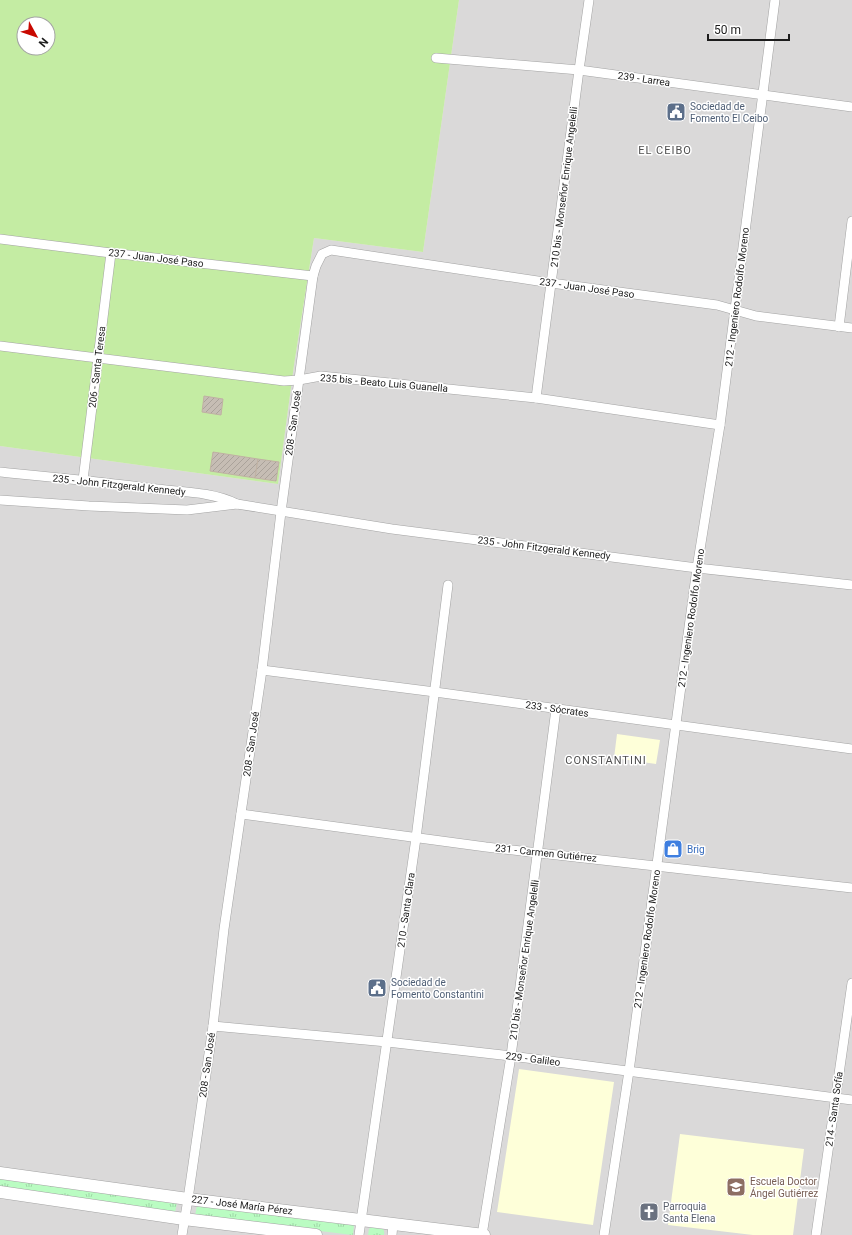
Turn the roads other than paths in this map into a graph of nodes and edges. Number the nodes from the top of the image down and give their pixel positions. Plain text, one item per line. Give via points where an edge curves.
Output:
1 (589, 0) edge
2 (776, 0) edge
3 (436, 58) dead end
4 (578, 70) junction
5 (762, 95) junction
6 (852, 107) edge
7 (852, 221) edge
8 (0, 239) edge
9 (111, 253) junction
10 (322, 254) joint
11 (313, 276) junction
12 (551, 283) junction
13 (735, 311) junction
14 (839, 326) junction
15 (852, 328) edge
16 (0, 346) edge
17 (98, 358) junction
18 (299, 380) junction
19 (536, 398) junction
20 (720, 425) junction
21 (0, 472) edge
22 (82, 480) junction
23 (0, 500) edge
24 (237, 504) junction
25 (281, 512) junction
26 (697, 568) junction
27 (448, 585) dead end
28 (852, 585) edge
29 (262, 670) junction
30 (435, 692) junction
31 (556, 709) junction
32 (676, 725) junction
33 (852, 749) edge
34 (241, 814) junction
35 (416, 838) junction
36 (538, 853) junction
37 (657, 866) junction
38 (852, 888) edge
39 (852, 983) edge
40 (213, 1026) junction
41 (387, 1042) junction
42 (511, 1056) junction
43 (629, 1071) junction
44 (836, 1098) junction
45 (852, 1100) edge
46 (0, 1173) edge
47 (0, 1192) edge
48 (188, 1199) junction
49 (184, 1219) junction
50 (361, 1220) junction
51 (393, 1229) edge
52 (182, 1235) edge
53 (316, 1235) edge
54 (359, 1235) edge
55 (483, 1235) edge
56 (604, 1235) edge
57 (816, 1235) edge

1 - 4 street, 210 bis - Monseñor Enrique Angelelli
2 - 5 street, 212 - Ingeniero Rodolfo Moreno
3 - 4 street, 239 - Larrea
4 - 5 street, 239 - Larrea
4 - 12 street, 210 bis - Monseñor Enrique Angelelli
5 - 6 street, 239 - Larrea
5 - 13 street, 212 - Ingeniero Rodolfo Moreno
7 - 14 street
8 - 9 street, 237 - Juan José Paso
9 - 11 street, 237 - Juan José Paso
9 - 17 street, 206 - Santa Teresa
10 - 11 street, 208 - San José
10 - 12 street, 237 - Juan José Paso via 331,250
11 - 18 street, 208 - San José
12 - 13 street, 237 - Juan José Paso via 716,306
12 - 19 street, 210 bis - Monseñor Enrique Angelelli
13 - 14 street, 237 - Juan José Paso
13 - 20 street, 212 - Ingeniero Rodolfo Moreno
14 - 15 street, 237 - Juan José Paso
16 - 17 street, 235 bis - Beato Luis Guanella
17 - 18 street, 235 bis - Beato Luis Guanella
17 - 22 street, 206 - Santa Teresa
18 - 19 street, 235 bis - Beato Luis Guanella via 321,376
18 - 25 street, 208 - San José
19 - 20 street, 235 bis - Beato Luis Guanella
20 - 26 street, 212 - Ingeniero Rodolfo Moreno
21 - 22 street, 235 - John Fitzgerald Kennedy
22 - 24 street, 235 - John Fitzgerald Kennedy via 203,494 228,499
23 - 24 street, 235 - John Fitzgerald Kennedy via 188,510
24 - 25 street, 235 - John Fitzgerald Kennedy
25 - 26 street, 235 - John Fitzgerald Kennedy via 392,529
25 - 29 street, 208 - San José
26 - 28 street, 235 - John Fitzgerald Kennedy
26 - 32 street, 212 - Ingeniero Rodolfo Moreno
27 - 30 street, 210 - Santa Clara
29 - 30 street, 233 - Sócrates
29 - 34 street, 208 - San José
30 - 31 street, 233 - Sócrates
30 - 35 street, 210 - Santa Clara
31 - 32 street, 233 - Sócrates
31 - 36 street, 210 bis - Monseñor Enrique Angelelli
32 - 33 street, 233 - Sócrates
32 - 37 street, 212 - Ingeniero Rodolfo Moreno
34 - 35 street, 231 - Carmen Gutiérrez
34 - 40 street, 208 - San José
35 - 36 street, 231 - Carmen Gutiérrez
35 - 41 street, 210 - Santa Clara
36 - 37 street, 231 - Carmen Gutiérrez
36 - 42 street, 210 bis - Monseñor Enrique Angelelli
37 - 38 street, 231 - Carmen Gutiérrez
37 - 43 street, 212 - Ingeniero Rodolfo Moreno
39 - 44 street, 214 - Santa Sofía
40 - 41 street, 229 - Galileo
40 - 48 street, 208 - San José
41 - 42 street, 229 - Galileo
41 - 50 street, 210 - Santa Clara
42 - 43 street, 229 - Galileo
42 - 55 street, 210 bis - Monseñor Enrique Angelelli
43 - 44 street, 229 - Galileo
43 - 56 street, 212 - Ingeniero Rodolfo Moreno
44 - 45 street, 229 - Galileo
44 - 57 street, 214 - Santa Sofía
46 - 48 street, 227 - José María Pérez
47 - 49 street, 227 - José María Pérez
48 - 49 street, 208 - San José
48 - 50 street, 227 - José María Pérez
49 - 52 street, 208 - San José
49 - 53 street, 227 - José María Pérez
50 - 51 street, 227 - José María Pérez
50 - 54 street, 210 - Santa Clara
51 - 55 street, 227 - José María Pérez

